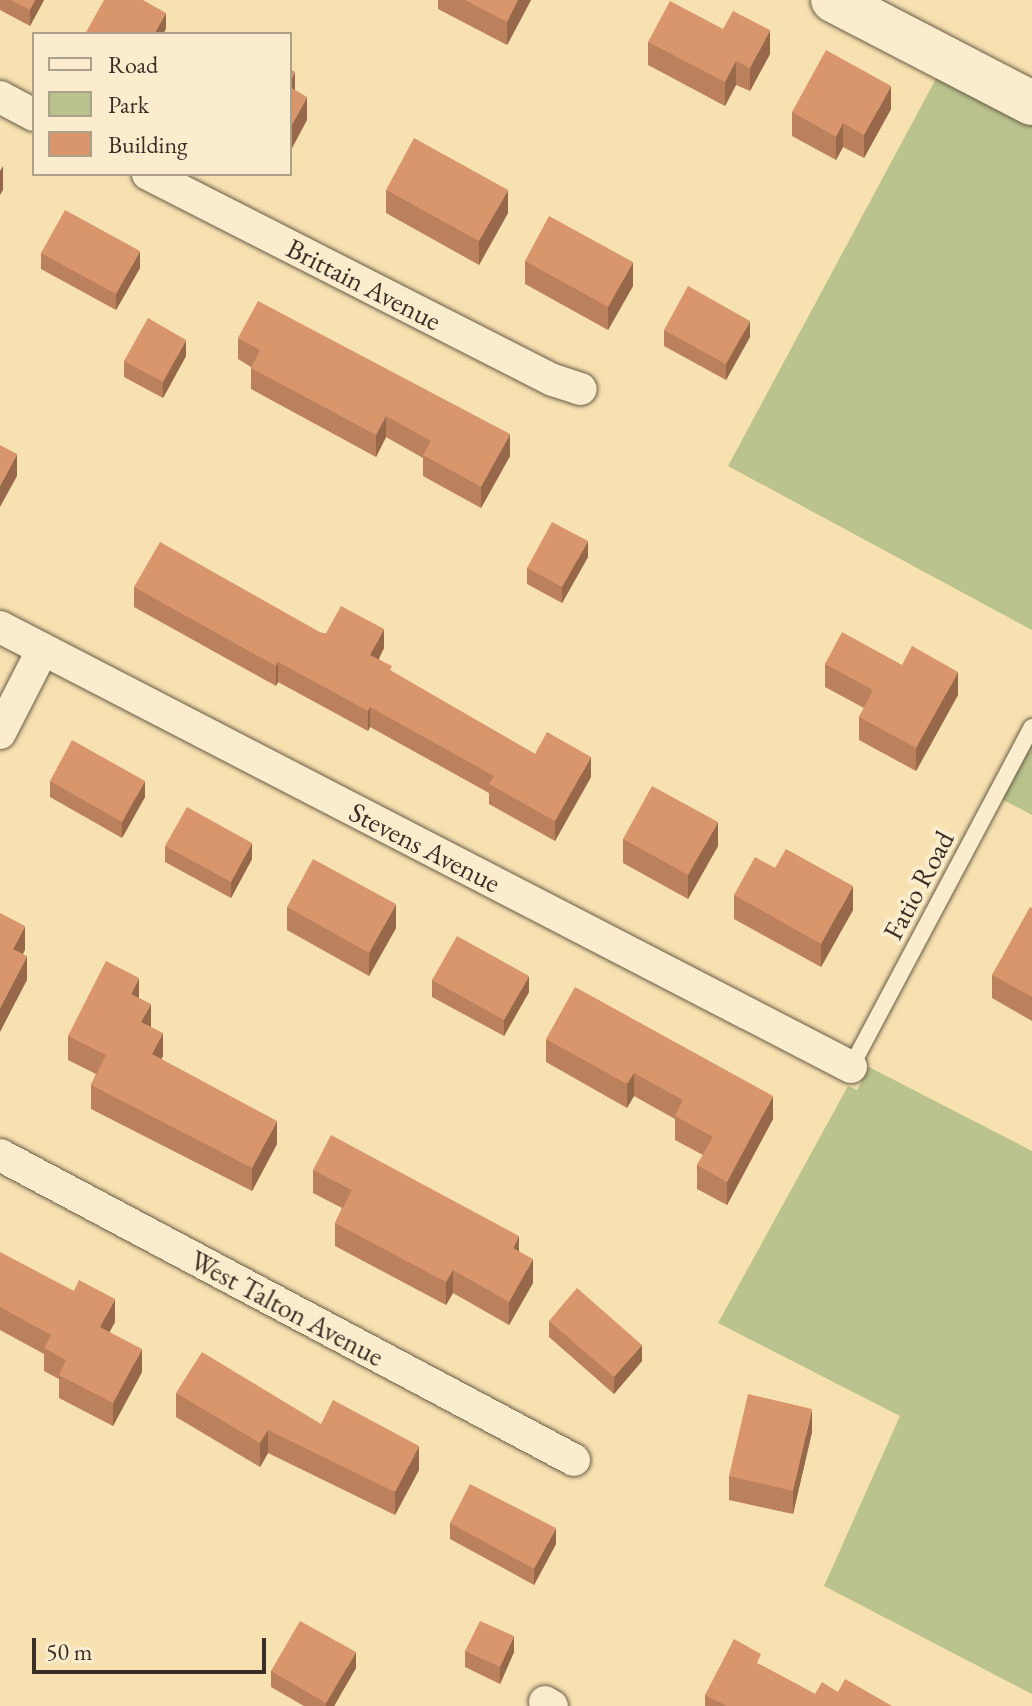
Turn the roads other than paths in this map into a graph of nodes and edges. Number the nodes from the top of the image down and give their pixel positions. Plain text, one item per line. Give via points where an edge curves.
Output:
1 (833, 0) edge
2 (0, 97) edge
3 (1032, 103) edge
4 (32, 114) edge
5 (152, 176) edge
6 (581, 389) dead end
7 (0, 627) edge
8 (43, 649) junction
9 (1032, 727) edge
10 (0, 733) edge
11 (851, 1067) joint
12 (0, 1155) edge
13 (574, 1460) dead end

1 - 3 street
2 - 4 street
5 - 6 street, Brittain Avenue via 553,380
7 - 8 street, Stevens Avenue
8 - 10 street
8 - 11 street, Stevens Avenue
9 - 11 lane, Fatio Road
12 - 13 street, West Talton Avenue

